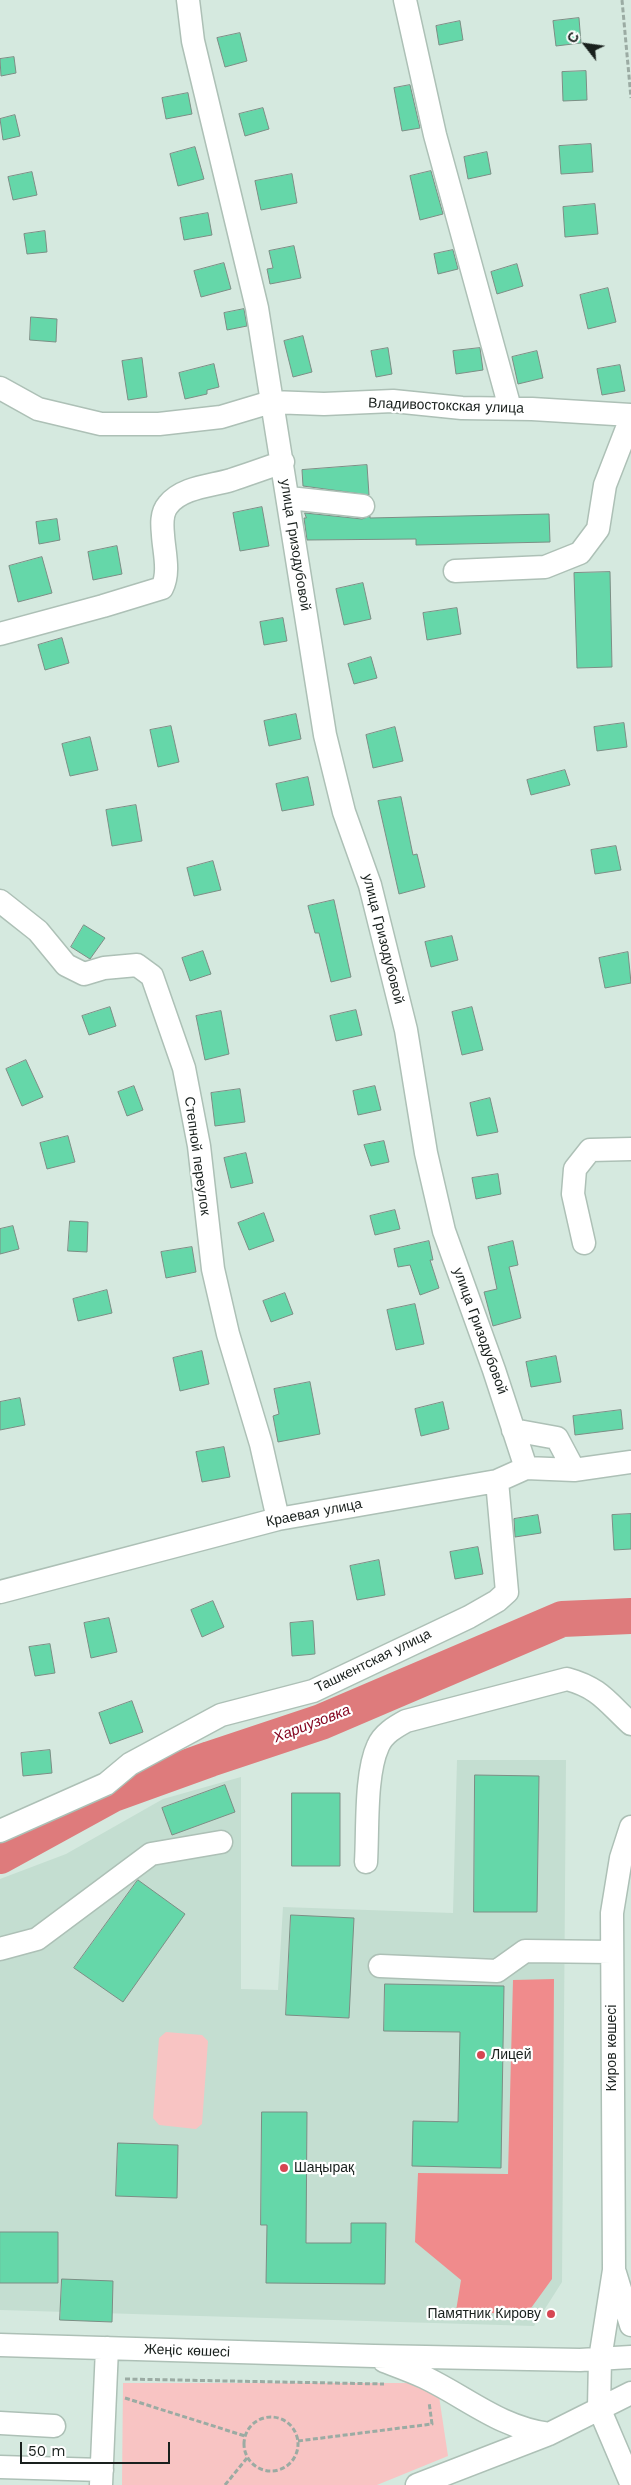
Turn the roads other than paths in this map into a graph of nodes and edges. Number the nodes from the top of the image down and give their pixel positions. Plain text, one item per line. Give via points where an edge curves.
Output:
1 (188, 0) edge
2 (405, 0) edge
3 (0, 388) edge
4 (271, 402) junction
5 (510, 408) junction
6 (631, 416) edge
7 (283, 462) junction
8 (288, 498) junction
9 (363, 506) dead end
10 (455, 571) dead end
11 (0, 634) edge
12 (0, 901) edge
13 (631, 1149) edge
14 (584, 1243) dead end
15 (514, 1430) junction
16 (631, 1462) edge
17 (526, 1468) junction
18 (574, 1470) junction
19 (497, 1481) junction
20 (278, 1520) junction
21 (0, 1592) edge
22 (631, 1724) edge
23 (631, 1827) edge
24 (0, 1831) edge
25 (221, 1842) dead end
26 (366, 1862) dead end
27 (0, 1949) edge
28 (612, 1952) junction
29 (380, 1966) dead end
30 (614, 2270) junction
31 (631, 2325) edge
32 (0, 2345) edge
33 (107, 2348) junction
34 (374, 2356) junction
35 (631, 2358) edge
36 (600, 2359) junction
37 (631, 2393) edge
38 (599, 2408) junction
39 (0, 2423) edge
40 (54, 2426) dead end
41 (549, 2434) junction
42 (0, 2466) edge
43 (101, 2477) edge
44 (631, 2483) edge
45 (417, 2485) edge

1 - 4 street, улица Гризодубовой via 193,41 257,308
2 - 5 street via 436,135
3 - 4 street, Владивостокская улица via 38,409 101,424 160,424 221,417
4 - 5 street, Владивостокская улица via 393,401 462,408
4 - 7 street, улица Гризодубовой
5 - 6 street, Владивостокская улица
6 - 10 street via 605,486 598,529 580,553 545,567
7 - 8 street, улица Гризодубовой
7 - 11 street via 197,488 179,495 167,505 162,517 166,566 162,588
8 - 9 street
8 - 15 street, улица Гризодубовой via 325,735 344,812 370,885 406,1030 426,1153 444,1231
12 - 20 street, Степной переулок via 38,931 66,965 84,974 104,968 137,965 152,976 184,1068 199,1146 213,1269 228,1334 261,1444
13 - 14 street via 590,1150 575,1169 573,1194
15 - 17 street, улица Гризодубовой
15 - 18 street via 557,1438
16 - 18 street, Краевая улица
17 - 18 street, Краевая улица
17 - 19 street, Краевая улица
19 - 20 street, Краевая улица
19 - 24 street, Ташкентская улица via 507,1592 497,1602 313,1691 221,1715 130,1764 106,1784
20 - 21 street, Краевая улица
22 - 26 street via 592,1689 567,1679 406,1721 390,1730 378,1745 371,1767
23 - 28 street, Киров көшесі via 621,1858 612,1913
25 - 27 street via 151,1854 37,1939
28 - 29 street via 526,1951 497,1971
28 - 30 street, Киров көшесі
30 - 31 street
30 - 36 street
32 - 33 street, Жеңіс көшесі
33 - 34 street, Жеңіс көшесі
33 - 43 street
34 - 36 street, Жеңіс көшесі
34 - 41 street, Жеңіс көшесі via 424,2378 496,2418 524,2430
35 - 36 street, Жеңіс көшесі
36 - 38 street
37 - 38 street
38 - 41 street
38 - 44 street
39 - 40 street
41 - 45 street
42 - 43 street

